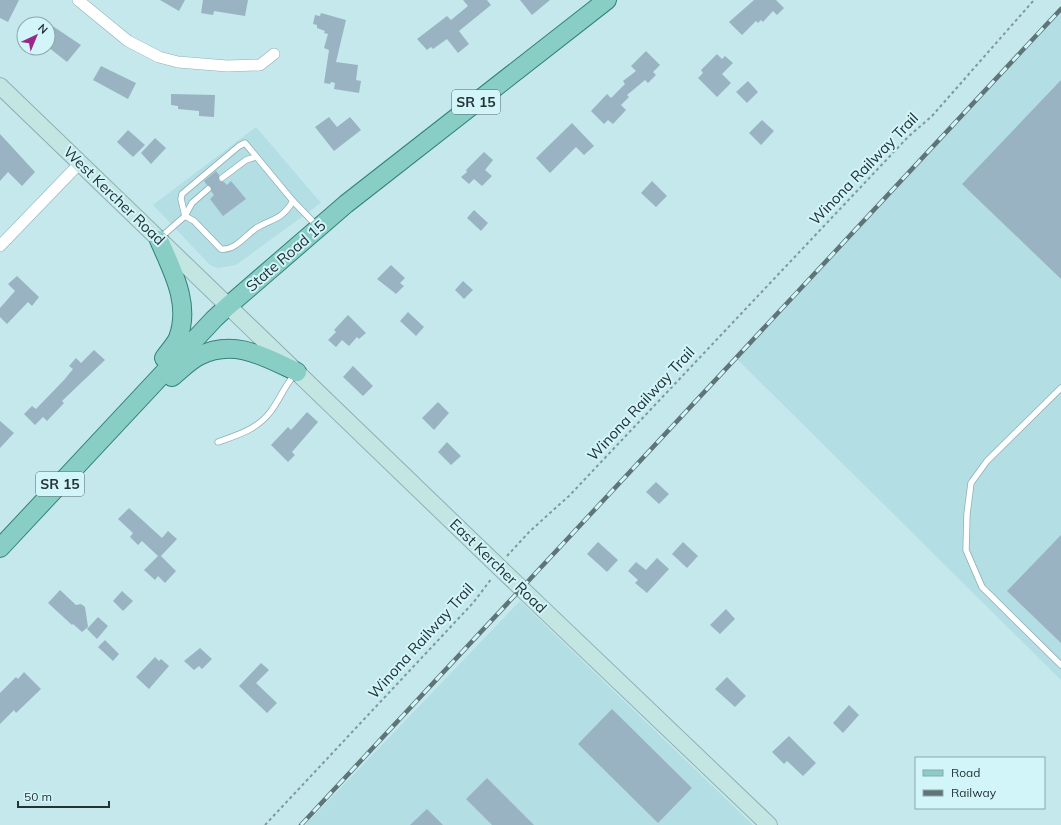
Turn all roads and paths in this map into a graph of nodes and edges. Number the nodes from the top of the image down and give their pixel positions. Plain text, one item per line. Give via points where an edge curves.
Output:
1 (78, 0) edge
2 (607, 0) edge
3 (1034, 0) edge
4 (274, 54) dead end
5 (0, 86) edge
6 (256, 157) junction
7 (80, 163) junction
8 (222, 178) dead end
9 (208, 189) dead end
10 (293, 201) junction
11 (185, 216) junction
12 (318, 228) junction
13 (159, 240) junction
14 (0, 246) edge
15 (228, 306) junction
16 (297, 372) junction
17 (1061, 388) edge
18 (120, 419) junction
19 (218, 442) dead end
20 (0, 548) edge
21 (499, 567) junction
22 (1061, 665) edge
23 (266, 825) edge
24 (769, 825) edge

1 - 4 street via 128,41 159,57 178,62 227,66 260,65
2 - 12 main road, State Road 15 / SR 15
3 - 21 path, Winona Railway Trail via 932,116 908,137 570,496 520,541
5 - 7 main road, West Kercher Road
6 - 8 lane via 246,160
6 - 10 lane
6 - 11 lane via 245,144 239,146 188,188 181,199
7 - 13 main road, West Kercher Road
7 - 14 street
9 - 11 lane via 192,203
10 - 11 lane via 288,210 277,219 259,227 235,246 225,250 214,244 194,221
10 - 12 lane
11 - 13 lane
12 - 15 main road, State Road 15 / SR 15
13 - 15 main road, West Kercher Road
13 - 18 main road via 183,306 178,339
15 - 16 main road, East Kercher Road
15 - 18 main road, State Road 15 / SR 15
16 - 18 main road via 245,350 213,350 198,357
16 - 19 lane via 263,420 248,431
16 - 21 main road, East Kercher Road
17 - 22 lane via 986,461 971,483 966,550 982,587
18 - 20 main road, State Road 15 / SR 15
21 - 23 path, Winona Railway Trail via 473,603
21 - 24 main road, East Kercher Road

